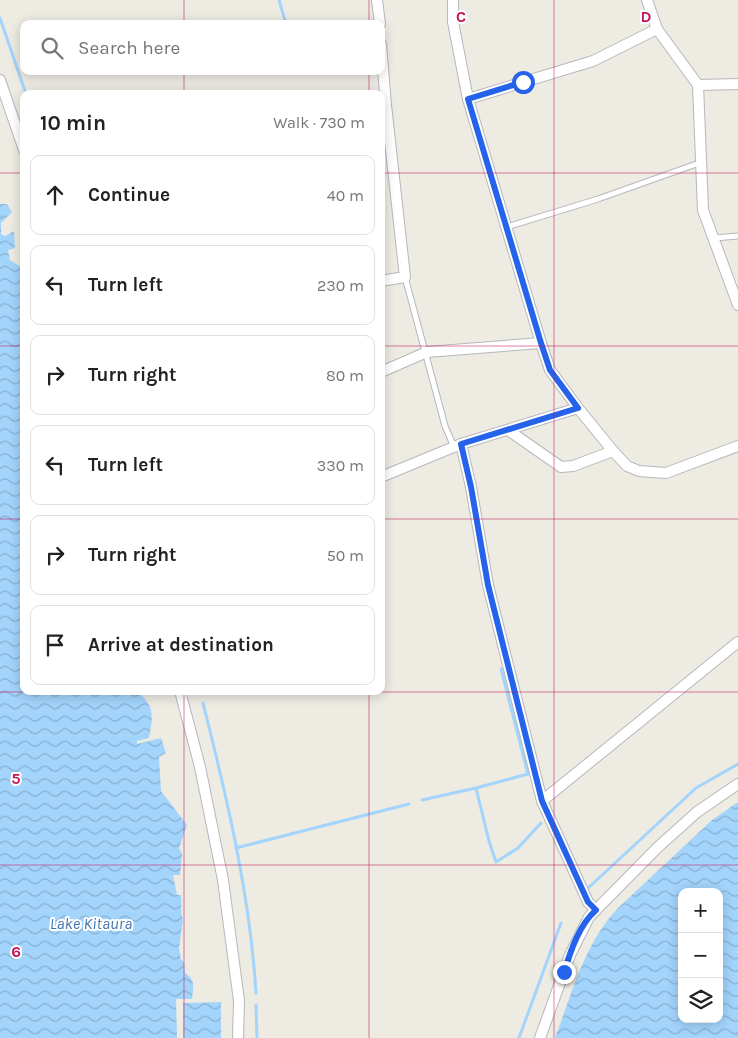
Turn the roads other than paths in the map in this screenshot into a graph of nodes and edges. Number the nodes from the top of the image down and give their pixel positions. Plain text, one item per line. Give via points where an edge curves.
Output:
1 (377, 0) edge
2 (452, 0) edge
3 (647, 0) edge
4 (380, 20) edge
5 (657, 29) junction
6 (384, 75) edge
7 (0, 80) edge
8 (738, 84) edge
9 (698, 85) junction
10 (385, 90) edge
11 (385, 93) edge
12 (468, 99) junction
13 (20, 138) edge
14 (702, 162) junction
15 (507, 227) junction
16 (738, 236) edge
17 (714, 238) junction
18 (405, 277) junction
19 (385, 280) edge
20 (738, 305) edge
21 (541, 343) junction
22 (427, 352) junction
23 (385, 370) edge
24 (578, 408) junction
25 (508, 430) junction
26 (458, 446) junction
27 (738, 446) edge
28 (613, 451) junction
29 (385, 475) edge
30 (738, 642) edge
31 (181, 695) edge
32 (738, 784) edge
33 (542, 801) junction
34 (596, 910) junction
35 (238, 1038) edge
36 (540, 1038) edge

1 - 4 street
2 - 12 street via 453,22
3 - 5 street
5 - 9 street
5 - 12 street via 593,61
6 - 10 street
7 - 13 street
8 - 9 street
9 - 14 street
11 - 18 street
12 - 15 street
14 - 15 lane
14 - 17 street via 703,210
15 - 21 street
16 - 17 lane
17 - 20 street
18 - 19 street
18 - 22 lane
21 - 22 street
21 - 24 street via 550,370
22 - 23 street
22 - 26 lane via 445,426
24 - 25 street
24 - 28 street
25 - 26 street
25 - 28 street via 561,467 573,466
26 - 29 street
26 - 33 street via 471,487 488,585
27 - 28 street via 666,473 639,471 627,466
30 - 33 street
31 - 35 street via 200,767 223,880 239,1001
32 - 34 street via 657,848
33 - 34 street via 588,902
34 - 36 street via 582,928 570,955

